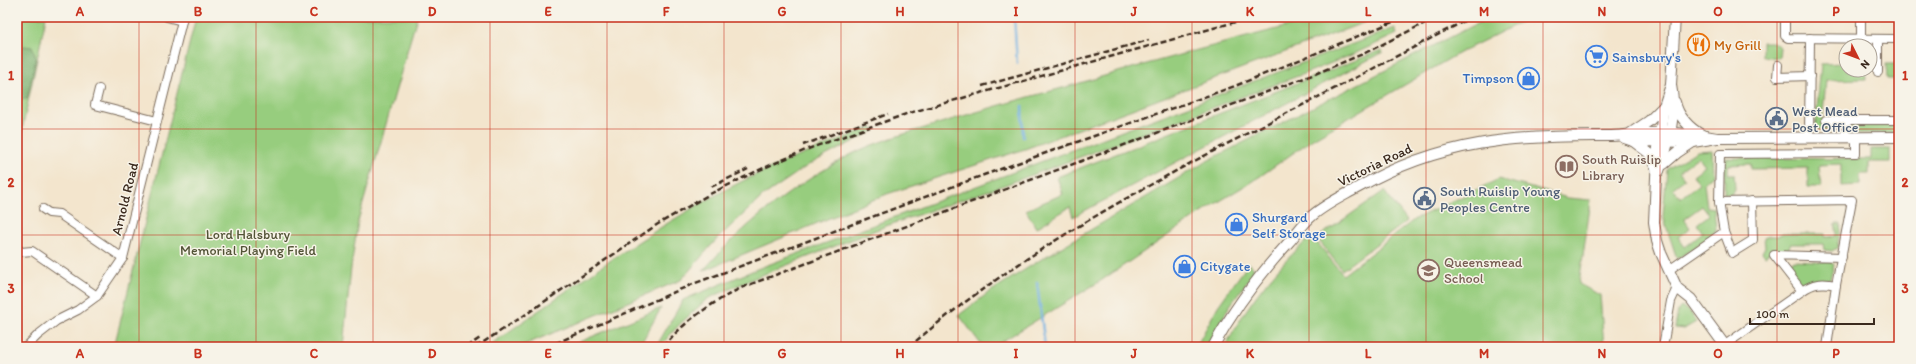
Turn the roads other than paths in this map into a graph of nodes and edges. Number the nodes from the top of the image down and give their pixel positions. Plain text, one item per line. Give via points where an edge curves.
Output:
1 (167, 17) edge
2 (1675, 17) edge
3 (1785, 17) edge
4 (1861, 17) edge
5 (183, 19) edge
6 (1810, 38) junction
7 (1861, 38) edge
8 (1838, 39) edge
9 (1878, 39) edge
10 (1899, 39) edge
11 (1778, 65) dead end
12 (1810, 76) junction
13 (1671, 86) junction
14 (99, 89) dead end
15 (1673, 96) junction
16 (1664, 106) junction
17 (1826, 120) dead end
18 (1847, 120) junction
19 (1899, 120) edge
20 (157, 121) junction
21 (1704, 135) junction
22 (1626, 137) junction
23 (1659, 137) junction
24 (1809, 137) junction
25 (1845, 137) junction
26 (1856, 137) junction
27 (1899, 137) edge
28 (1670, 138) junction
29 (1717, 138) junction
30 (1693, 142) junction
31 (1658, 173) junction
32 (1752, 201) junction
33 (1719, 202) junction
34 (43, 208) dead end
35 (1724, 232) junction
36 (17, 248) edge
37 (1842, 256) junction
38 (123, 258) junction
39 (1669, 270) junction
40 (1836, 284) junction
41 (1677, 288) junction
42 (1802, 291) junction
43 (97, 296) junction
44 (1726, 346) edge
45 (26, 347) edge
46 (1213, 347) edge
47 (1663, 347) edge
48 (1827, 347) edge

1 - 5 street
2 - 13 street
3 - 6 street via 1785,36
4 - 7 street
5 - 20 street, Arnold Road
6 - 8 street
6 - 12 street
9 - 10 street
11 - 12 street via 1777,76
12 - 24 street
13 - 15 street
13 - 16 street
14 - 20 street via 95,106
15 - 21 street via 1682,118
15 - 28 street
16 - 22 street via 1649,121
16 - 23 street
17 - 18 street
18 - 19 street
18 - 25 street
20 - 38 street, Arnold Road
21 - 28 street, Victoria Road
21 - 29 street, Victoria Road
22 - 23 street, Victoria Road
22 - 31 street via 1651,156
22 - 46 street, Victoria Road via 1545,136 1486,142 1446,150 1374,179 1313,215 1270,262 1228,319
23 - 28 street, Victoria Road
23 - 31 street
24 - 25 street, Victoria Road
24 - 29 street, Victoria Road
25 - 26 street, Victoria Road
26 - 27 street, Victoria Road
26 - 33 street via 1856,153 1720,154
28 - 30 street, Victoria Road
28 - 31 street
29 - 30 street, Victoria Road
30 - 31 street via 1670,158
31 - 39 street via 1654,222 1661,253
32 - 33 street
32 - 35 street via 1753,240 1732,253
32 - 37 street via 1852,200
33 - 35 street
34 - 38 street via 49,213 59,214
35 - 39 street
36 - 43 street via 21,252 32,251
37 - 40 street
37 - 42 street via 1774,255
38 - 43 street, Arnold Road
39 - 41 street
40 - 42 street via 1824,282 1810,285
40 - 48 street
41 - 44 street via 1691,299
41 - 47 street via 1671,301
42 - 44 street
43 - 45 street, Arnold Road via 78,310 56,321

